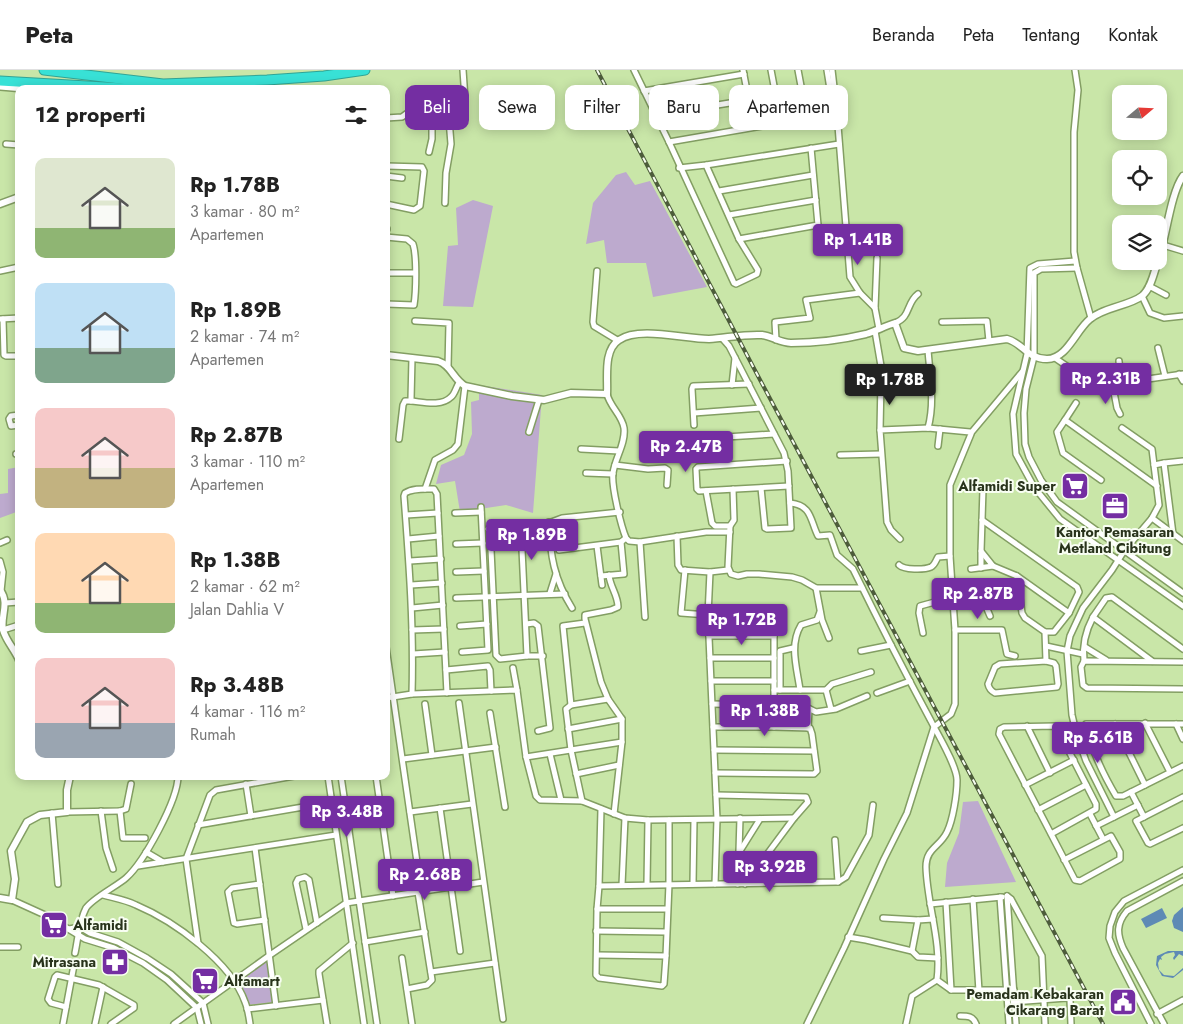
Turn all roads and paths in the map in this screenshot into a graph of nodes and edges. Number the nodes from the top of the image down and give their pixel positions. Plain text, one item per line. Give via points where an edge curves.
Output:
1 (44, 70) edge
2 (463, 70) edge
3 (634, 70) edge
4 (771, 70) edge
5 (799, 70) edge
6 (826, 70) edge
7 (832, 70) edge
8 (1075, 70) edge
9 (361, 71) edge
10 (743, 72) edge
11 (0, 81) edge
12 (163, 84) junction
13 (70, 85) edge
14 (153, 85) edge
15 (464, 85) edge
16 (745, 85) edge
17 (774, 85) edge
18 (802, 85) edge
19 (829, 85) edge
20 (833, 85) edge
21 (0, 87) edge
22 (15, 88) edge
23 (644, 91) junction
24 (649, 101) edge
25 (405, 114) edge
26 (390, 118) edge
27 (432, 130) edge
28 (450, 130) edge
29 (663, 130) edge
30 (737, 130) edge
31 (838, 130) edge
32 (669, 142) junction
33 (6, 144) dead end
34 (839, 144) junction
35 (15, 145) edge
36 (811, 148) junction
37 (428, 152) dead end
38 (706, 165) junction
39 (390, 166) edge
40 (679, 168) junction
41 (813, 175) junction
42 (390, 176) edge
43 (1183, 176) edge
44 (402, 178) dead end
45 (719, 191) junction
46 (15, 198) edge
47 (816, 200) junction
48 (445, 203) dead end
49 (0, 204) edge
50 (390, 205) edge
51 (729, 215) junction
52 (1167, 221) edge
53 (390, 238) edge
54 (739, 239) junction
55 (1167, 246) edge
56 (1183, 251) edge
57 (877, 258) dead end
58 (1075, 260) junction
59 (1032, 266) junction
60 (15, 268) edge
61 (1077, 268) junction
62 (1155, 270) edge
63 (0, 271) edge
64 (597, 271) dead end
65 (1034, 272) junction
66 (390, 273) edge
67 (415, 273) junction
68 (1149, 286) junction
69 (860, 293) junction
70 (918, 294) dead end
71 (1166, 295) dead end
72 (1142, 296) junction
73 (390, 304) edge
74 (874, 308) junction
75 (1183, 316) edge
76 (15, 318) edge
77 (1091, 318) junction
78 (1, 319) edge
79 (415, 321) dead end
80 (942, 322) dead end
81 (895, 323) junction
82 (877, 330) junction
83 (722, 338) junction
84 (618, 340) junction
85 (776, 340) junction
86 (988, 342) junction
87 (1158, 348) dead end
88 (928, 350) junction
89 (1027, 354) junction
90 (390, 355) edge
91 (15, 356) edge
92 (735, 357) junction
93 (1034, 357) junction
94 (412, 358) junction
95 (1055, 358) junction
96 (1119, 361) dead end
97 (448, 366) junction
98 (881, 366) dead end
99 (1023, 372) junction
100 (1181, 374) edge
101 (1165, 376) junction
102 (881, 381) dead end
103 (1183, 381) edge
104 (462, 384) junction
105 (749, 384) junction
106 (732, 385) junction
107 (1121, 386) junction
108 (1113, 387) junction
109 (607, 394) junction
110 (539, 400) junction
111 (411, 401) junction
112 (1076, 403) dead end
113 (761, 408) junction
114 (694, 413) junction
115 (1120, 414) dead end
116 (15, 416) edge
117 (1065, 420) junction
118 (694, 425) dead end
119 (15, 426) edge
120 (928, 428) junction
121 (1122, 428) dead end
122 (940, 429) junction
123 (880, 430) junction
124 (529, 432) dead end
125 (1014, 432) junction
126 (971, 433) junction
127 (1024, 433) junction
128 (774, 434) junction
129 (726, 437) dead end
130 (399, 439) dead end
131 (938, 446) dead end
132 (581, 448) dead end
133 (619, 451) junction
134 (881, 454) junction
135 (840, 455) dead end
136 (787, 461) junction
137 (1183, 461) edge
138 (1164, 463) junction
139 (1154, 464) junction
140 (615, 465) junction
141 (586, 473) dead end
142 (613, 474) junction
143 (1101, 480) dead end
144 (667, 485) dead end
145 (789, 486) junction
146 (1156, 486) junction
147 (761, 488) junction
148 (425, 489) junction
149 (733, 489) junction
150 (983, 489) dead end
151 (706, 491) junction
152 (790, 503) junction
153 (620, 512) junction
154 (438, 513) junction
155 (455, 514) dead end
156 (406, 515) junction
157 (1152, 518) junction
158 (982, 520) junction
159 (549, 522) junction
160 (730, 526) junction
161 (521, 528) junction
162 (490, 529) junction
163 (482, 530) junction
164 (730, 532) junction
165 (1173, 534) junction
166 (439, 536) junction
167 (677, 536) junction
168 (626, 538) junction
169 (408, 539) junction
170 (900, 539) dead end
171 (7, 540) dead end
172 (1183, 541) edge
173 (621, 542) junction
174 (640, 542) junction
175 (0, 543) edge
176 (483, 543) junction
177 (456, 544) dead end
178 (597, 546) junction
179 (559, 550) dead end
180 (981, 551) junction
181 (1124, 551) junction
182 (950, 556) junction
183 (441, 559) junction
184 (1118, 559) junction
185 (410, 561) junction
186 (0, 563) edge
187 (899, 565) dead end
188 (993, 566) junction
189 (981, 568) junction
190 (971, 569) dead end
191 (685, 570) junction
192 (728, 570) junction
193 (484, 571) junction
194 (456, 572) dead end
195 (710, 572) junction
196 (556, 574) junction
197 (609, 575) junction
198 (601, 576) junction
199 (1017, 576) junction
200 (442, 583) junction
201 (602, 584) dead end
202 (411, 585) junction
203 (816, 588) junction
204 (862, 588) junction
205 (1, 591) edge
206 (1183, 593) edge
207 (550, 594) junction
208 (564, 594) junction
209 (523, 595) junction
210 (493, 596) junction
211 (485, 597) junction
212 (952, 597) junction
213 (456, 598) dead end
214 (15, 602) edge
215 (5, 603) junction
216 (443, 605) junction
217 (1183, 606) edge
218 (412, 608) junction
219 (572, 608) dead end
220 (820, 612) junction
221 (709, 613) junction
222 (1068, 613) junction
223 (990, 616) dead end
224 (646, 617) dead end
225 (1093, 617) junction
226 (585, 623) junction
227 (486, 624) junction
228 (526, 624) junction
229 (15, 626) edge
230 (460, 626) dead end
231 (444, 629) junction
232 (3, 630) junction
233 (412, 630) junction
234 (955, 630) junction
235 (1045, 632) junction
236 (923, 633) dead end
237 (709, 636) junction
238 (774, 636) junction
239 (829, 638) dead end
240 (891, 645) junction
241 (1046, 646) junction
242 (1085, 647) junction
243 (793, 648) junction
244 (1183, 649) edge
245 (1067, 650) junction
246 (861, 651) dead end
247 (15, 652) edge
248 (445, 652) junction
249 (462, 652) dead end
250 (413, 654) junction
251 (1083, 654) junction
252 (527, 656) junction
253 (543, 656) junction
254 (1015, 656) dead end
255 (710, 658) junction
256 (774, 658) junction
257 (1046, 661) junction
258 (1084, 661) junction
259 (1107, 661) junction
260 (1153, 662) junction
261 (1183, 662) edge
262 (514, 668) dead end
263 (446, 670) junction
264 (390, 672) edge
265 (870, 672) dead end
266 (711, 681) junction
267 (774, 681) junction
268 (910, 681) junction
269 (1183, 689) edge
270 (517, 690) junction
271 (777, 690) junction
272 (800, 690) junction
273 (826, 690) junction
274 (491, 691) junction
275 (447, 693) junction
276 (877, 693) dead end
277 (412, 694) junction
278 (394, 696) junction
279 (867, 696) dead end
280 (390, 697) edge
281 (608, 699) junction
282 (459, 703) dead end
283 (425, 704) dead end
284 (712, 704) junction
285 (571, 705) junction
286 (774, 705) junction
287 (831, 709) junction
288 (809, 710) junction
289 (490, 713) dead end
290 (622, 719) junction
291 (1144, 723) junction
292 (1115, 724) junction
293 (1176, 724) junction
294 (1183, 724) edge
295 (774, 726) junction
296 (1027, 726) junction
297 (713, 727) junction
298 (934, 727) junction
299 (808, 728) junction
300 (568, 729) junction
301 (538, 732) dead end
302 (1183, 739) edge
303 (622, 742) junction
304 (496, 747) junction
305 (571, 750) junction
306 (714, 750) junction
307 (465, 751) junction
308 (814, 751) junction
309 (550, 754) junction
310 (432, 755) junction
311 (526, 757) junction
312 (403, 759) junction
313 (1074, 760) junction
314 (619, 765) junction
315 (1183, 766) edge
316 (1050, 772) junction
317 (1170, 772) junction
318 (576, 774) junction
319 (715, 774) junction
320 (69, 780) edge
321 (177, 780) edge
322 (270, 780) edge
323 (329, 780) edge
324 (342, 780) edge
325 (377, 780) edge
326 (131, 784) dead end
327 (246, 784) junction
328 (1025, 785) junction
329 (1086, 785) junction
330 (1145, 785) junction
331 (1131, 792) junction
332 (716, 796) junction
333 (1183, 797) edge
334 (561, 800) junction
335 (582, 801) junction
336 (472, 804) junction
337 (1138, 805) junction
338 (309, 806) dead end
339 (873, 806) dead end
340 (505, 807) dead end
341 (440, 808) junction
342 (601, 809) junction
343 (1038, 810) junction
344 (101, 811) junction
345 (120, 811) junction
346 (67, 812) junction
347 (410, 812) junction
348 (52, 813) junction
349 (614, 814) junction
350 (1090, 814) junction
351 (251, 816) junction
352 (1114, 817) junction
353 (1144, 817) junction
354 (624, 818) junction
355 (740, 818) junction
356 (794, 818) junction
357 (717, 819) junction
358 (760, 819) junction
359 (648, 820) junction
360 (670, 820) junction
361 (694, 820) junction
362 (198, 825) junction
363 (1096, 826) junction
364 (1183, 828) edge
365 (1051, 834) junction
366 (336, 835) junction
367 (144, 838) dead end
368 (1103, 839) junction
369 (835, 840) dead end
370 (255, 848) junction
371 (146, 852) junction
372 (739, 852) junction
373 (186, 859) junction
374 (1064, 860) junction
375 (163, 862) junction
376 (138, 866) junction
377 (113, 869) dead end
378 (418, 869) dead end
379 (1183, 870) edge
380 (1183, 881) edge
381 (483, 882) junction
382 (838, 882) junction
383 (58, 884) dead end
384 (260, 884) junction
385 (648, 884) junction
386 (669, 884) junction
387 (693, 884) junction
388 (715, 884) junction
389 (738, 884) junction
390 (744, 884) junction
391 (622, 885) junction
392 (599, 886) junction
393 (450, 887) junction
394 (418, 892) junction
395 (103, 895) junction
396 (392, 896) junction
397 (1007, 896) junction
398 (1000, 897) junction
399 (0, 898) edge
400 (973, 899) junction
401 (12, 900) junction
402 (358, 901) junction
403 (946, 902) junction
404 (346, 903) junction
405 (930, 904) junction
406 (596, 909) junction
407 (667, 909) junction
408 (883, 918) dead end
409 (933, 919) junction
410 (265, 920) junction
411 (918, 920) junction
412 (317, 923) junction
413 (80, 927) junction
414 (69, 928) junction
415 (306, 929) junction
416 (596, 931) junction
417 (425, 932) junction
418 (666, 932) junction
419 (79, 936) junction
420 (848, 937) junction
421 (365, 942) junction
422 (198, 943) junction
423 (353, 943) junction
424 (0, 947) edge
425 (18, 947) dead end
426 (460, 951) dead end
427 (912, 951) junction
428 (75, 953) dead end
429 (270, 955) junction
430 (598, 955) junction
431 (666, 956) junction
432 (402, 958) dead end
433 (938, 958) junction
434 (495, 963) junction
435 (74, 965) dead end
436 (431, 972) junction
437 (72, 980) junction
438 (234, 980) junction
439 (937, 980) junction
440 (103, 987) junction
441 (407, 989) junction
442 (951, 990) junction
443 (1014, 990) junction
444 (979, 991) junction
445 (1006, 991) junction
446 (323, 1000) junction
447 (1044, 1000) junction
448 (1183, 1000) edge
449 (1007, 1002) junction
450 (1014, 1002) junction
451 (203, 1003) junction
452 (276, 1006) junction
453 (66, 1007) junction
454 (197, 1008) junction
455 (247, 1009) junction
456 (1158, 1014) junction
457 (960, 1016) dead end
458 (503, 1019) dead end
459 (63, 1024) edge
460 (95, 1024) edge
461 (111, 1024) edge
462 (174, 1024) edge
463 (201, 1024) edge
464 (208, 1024) edge
465 (250, 1024) edge
466 (327, 1024) edge
467 (364, 1024) edge
468 (377, 1024) edge
469 (412, 1024) edge
470 (807, 1024) edge
471 (906, 1024) edge
472 (976, 1024) edge
473 (1009, 1024) edge
474 (1016, 1024) edge
475 (1045, 1024) edge
476 (1071, 1024) edge
477 (1151, 1024) edge
478 (1164, 1024) edge

1 - 12 highway
2 - 15 street
3 - 23 street
4 - 17 street
5 - 18 street
6 - 19 street
7 - 20 street
8 - 58 street via 1078,90 1074,132
9 - 12 highway via 266,80
10 - 16 street
10 - 23 street
11 - 13 highway
12 - 14 highway
21 - 22 street
23 - 24 street
25 - 26 street
27 - 37 street
28 - 48 street
29 - 32 street
30 - 32 street
31 - 34 street
32 - 40 street
33 - 35 street
34 - 36 street
34 - 69 street via 850,277
36 - 38 street
36 - 41 street
38 - 40 street
38 - 45 street
39 - 50 street via 422,167 424,171 418,208
40 - 54 street via 736,284 758,271
41 - 45 street
41 - 47 street
42 - 44 street
43 - 52 street
45 - 51 street
46 - 49 street
47 - 51 street
47 - 54 street via 817,226
51 - 54 street
53 - 67 street via 413,244
55 - 56 street
57 - 74 street
58 - 59 street
58 - 61 street
59 - 65 street
59 - 89 street
60 - 63 street
61 - 65 street
61 - 77 street
62 - 68 street
64 - 84 street via 594,326
65 - 93 street
66 - 67 street
67 - 73 street via 414,305
68 - 71 street
68 - 72 street
69 - 74 street
69 - 85 street via 806,300 810,318 775,322
70 - 81 street via 903,319
72 - 75 street via 1150,313 1164,318
72 - 77 street
74 - 82 street
76 - 78 street
77 - 95 street
78 - 91 street via 4,355
79 - 97 street via 450,324
80 - 86 street via 987,321
81 - 82 street
81 - 88 street via 905,349
82 - 85 street via 834,341 788,343
82 - 98 street
83 - 84 street via 651,333
83 - 85 street via 763,335
83 - 92 street
84 - 109 street via 609,354
86 - 88 street
86 - 89 street via 1014,341
87 - 101 street
88 - 120 street via 932,412
89 - 93 street
89 - 99 street
90 - 94 street
92 - 105 street
92 - 106 street
93 - 95 street
93 - 127 street via 1025,396
94 - 97 street via 438,361
94 - 111 street
95 - 108 street via 1090,388
96 - 107 street
97 - 104 street
99 - 125 street via 1013,414
99 - 126 street
100 - 101 street
100 - 103 street
101 - 107 street
102 - 123 street
104 - 110 street
104 - 111 street via 445,402
104 - 148 street via 458,444 433,462
105 - 106 street
105 - 113 street
106 - 114 street via 693,386
107 - 108 street
108 - 115 street
109 - 110 street via 571,393
109 - 133 street via 624,426
110 - 124 street
111 - 130 street via 405,401 403,405
112 - 117 street
113 - 114 street
113 - 128 street
114 - 118 street
116 - 119 street via 9,419 11,426
117 - 143 street via 1056,432 1063,453
117 - 146 street
120 - 122 street
120 - 123 street
121 - 139 street via 1152,449
122 - 126 street
122 - 131 street
123 - 134 street
125 - 127 street
125 - 184 street via 1016,454 1043,499 1060,519
126 - 182 street via 950,485
127 - 181 street via 1029,458 1057,502
128 - 129 street
128 - 136 street
132 - 133 street
133 - 140 street
134 - 135 street
134 - 170 street via 887,522
136 - 145 street
136 - 151 street via 698,467 697,490
137 - 138 street
138 - 139 street
138 - 165 street
139 - 146 street
140 - 142 street
140 - 144 street via 665,468 668,470
141 - 142 street
142 - 153 street
145 - 147 street
145 - 152 street
146 - 157 street via 1158,505
147 - 149 street
147 - 152 street via 766,529 791,528
148 - 154 street via 436,491
148 - 156 street via 405,493
149 - 151 street
149 - 160 street via 734,520
150 - 158 street
151 - 160 street via 712,524
152 - 204 street via 807,510 818,536 830,535 837,555 851,567
153 - 159 street
153 - 168 street
154 - 156 street
154 - 166 street
155 - 163 street via 481,510
156 - 169 street
157 - 165 street
157 - 181 street
158 - 180 street
158 - 222 street via 1077,587 1079,592
159 - 161 street via 538,527
159 - 196 street via 550,551
160 - 164 street
161 - 162 street
161 - 209 street
162 - 163 street
162 - 210 street
163 - 176 street
164 - 167 street
164 - 192 street
165 - 172 street
166 - 169 street
166 - 183 street
167 - 174 street
167 - 191 street via 678,565
168 - 173 street
168 - 174 street
169 - 185 street
171 - 175 street
173 - 178 street
173 - 197 street via 624,574
174 - 224 street
176 - 177 street
176 - 193 street
178 - 179 street
178 - 198 street
180 - 188 street
180 - 189 street
181 - 184 street
181 - 206 street
182 - 187 street via 938,557 929,567 904,569
182 - 212 street
183 - 185 street
183 - 200 street
184 - 217 street
184 - 245 street via 1083,608
185 - 202 street
186 - 205 street via 3,576
188 - 189 street
188 - 199 street
189 - 190 street
191 - 195 street
191 - 221 street via 682,613
192 - 195 street
192 - 203 street via 738,576 792,577
193 - 194 street
193 - 211 street
195 - 221 street
196 - 207 street
196 - 208 street
197 - 198 street
197 - 226 street via 618,606 585,615
198 - 201 street
199 - 222 street
199 - 235 street via 1022,613
200 - 202 street
200 - 216 street
202 - 218 street
203 - 204 street
203 - 220 street
204 - 240 street
205 - 215 street
207 - 208 street
207 - 209 street
208 - 219 street
209 - 210 street
209 - 228 street
210 - 211 street
210 - 252 street via 497,656
211 - 213 street
211 - 227 street
212 - 223 street via 978,597
212 - 234 street
212 - 236 street via 920,606
214 - 215 street
215 - 232 street
216 - 218 street
216 - 231 street
218 - 233 street
220 - 239 street
220 - 243 street via 817,620 801,625
221 - 237 street
221 - 238 street via 770,611
222 - 235 street via 1054,632
225 - 242 street via 1083,641
225 - 244 street via 1106,598 1112,597
225 - 260 street
226 - 281 street
226 - 285 street via 563,626
227 - 230 street
227 - 249 street via 488,650
228 - 252 street
228 - 253 street via 538,626
229 - 232 street
231 - 233 street
231 - 248 street
232 - 247 street
233 - 250 street
234 - 254 street via 1002,630 1007,654
234 - 298 street via 955,704 951,714
235 - 241 street
237 - 238 street
237 - 255 street
238 - 256 street
240 - 246 street
240 - 268 street
241 - 245 street
241 - 257 street
242 - 251 street
242 - 259 street
243 - 271 street via 780,651
243 - 272 street
245 - 251 street
245 - 352 street via 1072,715 1077,736
248 - 250 street
248 - 263 street
250 - 277 street
251 - 258 street
252 - 253 street
253 - 301 street via 550,728
255 - 256 street
255 - 266 street
256 - 267 street
257 - 257 street via 1000,664 995,667 989,687 995,693 1057,687 1056,666
258 - 259 street
258 - 269 street via 1082,685 1087,688
259 - 260 street
260 - 261 street
262 - 270 street
263 - 274 street via 488,666
263 - 275 street
264 - 278 street
265 - 273 street via 832,684
266 - 267 street
266 - 284 street
267 - 271 street
268 - 276 street
268 - 298 street
270 - 274 street
270 - 311 street
271 - 272 street
271 - 286 street
272 - 273 street
273 - 287 street
274 - 275 street
275 - 277 street
277 - 278 street
278 - 280 street
278 - 312 street
279 - 287 street
281 - 285 street
281 - 290 street
282 - 307 street
283 - 310 street
284 - 286 street
284 - 297 street
285 - 300 street via 566,709
286 - 288 street via 804,706
286 - 295 street
287 - 288 street
288 - 299 street
289 - 304 street
290 - 300 street
290 - 303 street
291 - 292 street
291 - 293 street
291 - 317 street
292 - 330 street
292 - 331 street via 1086,724 1094,753 1116,796
293 - 294 street
293 - 302 street
295 - 297 street
295 - 299 street
296 - 313 street via 1056,726
296 - 316 street
296 - 328 street via 1008,726 999,731
297 - 306 street
298 - 405 street via 955,768 957,782 948,830 927,857
298 - 420 street via 907,813
299 - 308 street via 812,731
300 - 305 street
303 - 305 street
303 - 314 street
304 - 307 street
304 - 340 street
305 - 309 street
305 - 318 street
306 - 308 street
306 - 319 street
307 - 310 street
307 - 336 street
308 - 319 street via 815,774
309 - 311 street
309 - 334 street
310 - 312 street
311 - 334 street via 537,798 541,801
312 - 347 street
313 - 316 street
313 - 329 street
314 - 318 street
314 - 349 street
315 - 317 street
316 - 328 street
317 - 330 street
318 - 335 street
319 - 332 street
320 - 346 street
321 - 371 street via 163,820
322 - 327 street
323 - 366 street
324 - 402 street
325 - 396 street
326 - 345 street via 127,807
327 - 351 street
327 - 362 street via 212,793
328 - 343 street
329 - 343 street
329 - 350 street via 1096,804 1096,809
330 - 331 street
331 - 337 street
332 - 356 street via 807,797 808,802
332 - 357 street
333 - 353 street
334 - 335 street
335 - 342 street
336 - 341 street
336 - 381 street
337 - 352 street
337 - 353 street
338 - 351 street
339 - 382 street via 866,842 846,877
341 - 347 street
341 - 393 street
342 - 349 street
342 - 392 street
343 - 365 street
344 - 345 street
344 - 346 street
344 - 377 street via 106,848
345 - 367 street via 124,838
346 - 348 street
347 - 378 street
348 - 383 street
348 - 401 street via 30,819 13,847 15,879
349 - 354 street
350 - 363 street
350 - 365 street
351 - 362 street
352 - 363 street
353 - 364 street via 1136,821 1148,843
354 - 359 street
354 - 391 street
355 - 357 street
355 - 358 street
355 - 372 street
356 - 358 street
356 - 390 street
357 - 361 street
357 - 388 street
358 - 372 street
359 - 360 street
359 - 385 street
360 - 361 street
360 - 386 street
361 - 387 street
362 - 373 street
363 - 368 street
365 - 374 street
366 - 370 street
366 - 404 street
368 - 374 street
368 - 374 street via 1111,836 1120,852 1120,859 1083,880 1075,880
369 - 382 street
370 - 373 street
370 - 384 street
371 - 375 street
371 - 376 street
372 - 389 street
373 - 375 street
373 - 422 street
375 - 376 street
376 - 395 street
379 - 477 street via 1124,901 1110,926 1109,938 1115,954
380 - 456 street via 1130,909 1124,915 1119,930 1123,948
381 - 393 street
381 - 434 street
382 - 390 street
384 - 410 street
384 - 410 street via 232,888 228,892 234,923
385 - 386 street
385 - 391 street
386 - 387 street
386 - 407 street
387 - 388 street
388 - 389 street
389 - 390 street
391 - 392 street
392 - 406 street
393 - 394 street
393 - 426 street
394 - 396 street
394 - 417 street
395 - 413 street via 88,906
395 - 422 street via 134,904 164,919
396 - 402 street
397 - 398 street
397 - 443 street
397 - 447 street via 1042,956
398 - 400 street
398 - 445 street
399 - 401 street
400 - 403 street
400 - 444 street
401 - 414 street
402 - 404 street
402 - 421 street
403 - 405 street
403 - 442 street
404 - 412 street
404 - 423 street
405 - 409 street
406 - 407 street
406 - 416 street
407 - 418 street
408 - 411 street
409 - 411 street
409 - 433 street
410 - 429 street
411 - 427 street
412 - 415 street
412 - 415 street via 309,880 305,877 298,879 296,883
413 - 414 street
413 - 419 street
413 - 451 street via 147,958 171,974
414 - 419 street
415 - 429 street
416 - 418 street
416 - 430 street
417 - 421 street
417 - 436 street
418 - 431 street
419 - 428 street
419 - 454 street via 114,948 143,963
420 - 427 street
420 - 470 street
421 - 468 street
422 - 438 street
423 - 446 street via 319,971
423 - 467 street
424 - 425 street
427 - 433 street via 918,957
429 - 438 street
429 - 452 street
430 - 431 street
430 - 431 street via 596,976 658,986 664,984
432 - 441 street
433 - 439 street
434 - 436 street
434 - 458 street
435 - 437 street
436 - 441 street via 430,984
437 - 440 street
437 - 453 street
437 - 453 street via 56,976 48,995 48,1001
438 - 451 street
438 - 455 street
439 - 442 street
439 - 471 street via 912,996
440 - 460 street
440 - 461 street via 134,1005
441 - 469 street
442 - 444 street
443 - 445 street
443 - 450 street
444 - 445 street
445 - 449 street
446 - 452 street
446 - 466 street
447 - 450 street
447 - 475 street
447 - 476 street via 1068,999
448 - 456 street
449 - 450 street
449 - 473 street
450 - 474 street
451 - 454 street
451 - 464 street
452 - 455 street
453 - 459 street
454 - 462 street
454 - 463 street
455 - 465 street
456 - 478 street
457 - 472 street via 974,1019

